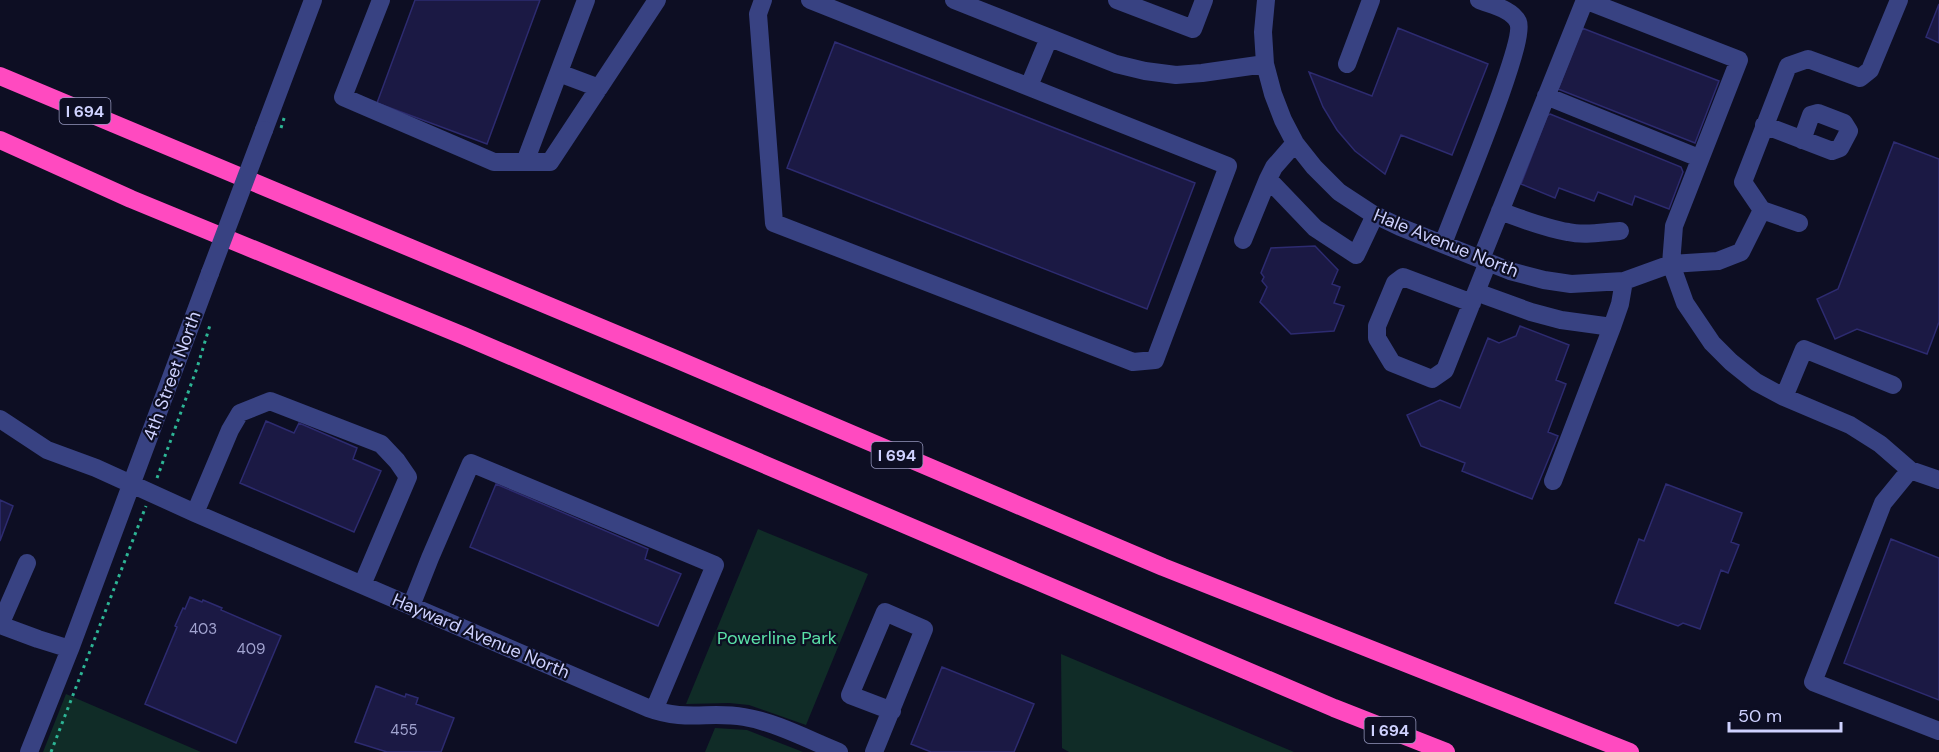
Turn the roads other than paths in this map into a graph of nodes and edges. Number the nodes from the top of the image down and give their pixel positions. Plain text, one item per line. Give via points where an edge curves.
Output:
1 (313, 0) edge
2 (381, 0) edge
3 (586, 0) edge
4 (657, 0) edge
5 (763, 0) edge
6 (810, 0) edge
7 (954, 0) edge
8 (1117, 0) edge
9 (1204, 0) edge
10 (1266, 0) edge
11 (1371, 0) edge
12 (1479, 0) edge
13 (1585, 0) edge
14 (1899, 0) edge
15 (995, 8) edge
16 (1049, 38) junction
17 (1265, 64) junction
18 (1347, 64) dead end
19 (559, 73) junction
20 (1, 76) edge
21 (1029, 86) junction
22 (599, 88) junction
23 (1546, 96) junction
24 (1764, 125) junction
25 (1802, 140) dead end
26 (0, 142) edge
27 (1295, 143) junction
28 (1699, 158) junction
29 (525, 162) junction
30 (1268, 179) junction
31 (1762, 210) junction
32 (1500, 211) junction
33 (1375, 215) junction
34 (1799, 223) dead end
35 (1620, 231) dead end
36 (1244, 240) dead end
37 (1443, 244) junction
38 (1484, 261) junction
39 (1671, 264) junction
40 (1624, 281) junction
41 (1474, 298) junction
42 (1612, 327) junction
43 (1893, 385) dead end
44 (1784, 397) junction
45 (0, 418) edge
46 (1910, 470) junction
47 (1939, 480) edge
48 (1553, 481) dead end
49 (132, 484) junction
50 (195, 513) junction
51 (27, 563) dead end
52 (362, 585) junction
53 (411, 606) junction
54 (0, 625) edge
55 (70, 649) junction
56 (1334, 708) junction
57 (654, 710) junction
58 (892, 711) junction
59 (1939, 731) edge
60 (29, 752) edge
61 (839, 752) edge
62 (874, 752) edge
63 (1422, 752) edge
64 (1446, 752) edge
65 (1630, 752) edge

1 - 49 street, 4th Street North, bridge
2 - 29 street via 343,97 494,162
3 - 19 street
4 - 22 street
5 - 21 street via 758,14 774,223 1133,362 1155,360 1228,166
6 - 21 street
7 - 15 street
8 - 9 street via 1193,28
10 - 17 street, Hale Avenue North
11 - 18 street
12 - 37 street via 1513,14 1519,24 1518,40
13 - 23 street
13 - 28 street via 1739,60
14 - 24 street via 1870,70 1860,78 1808,60 1788,66
15 - 16 street
16 - 17 street via 1144,71 1185,74
16 - 21 street
17 - 27 street, Hale Avenue North via 1273,94
19 - 22 street
19 - 29 street
20 - 65 highway, I 694 via 1163,567
22 - 29 street via 550,162
23 - 28 street
23 - 32 street
24 - 25 street
24 - 31 street via 1743,182
26 - 56 highway, I 694
27 - 30 street
27 - 33 street, Hale Avenue North via 1340,192
28 - 39 street via 1674,226
30 - 33 street via 1315,228 1356,255
30 - 36 street
31 - 34 street
31 - 39 street, Hale Avenue North via 1741,252 1718,261
32 - 35 street via 1569,233
32 - 38 street
33 - 37 street, Hale Avenue North
37 - 38 street, Hale Avenue North
38 - 40 street, Hale Avenue North via 1544,280 1571,284
38 - 41 street
39 - 40 street, Hale Avenue North
39 - 44 street via 1685,303 1712,343 1756,382
40 - 42 street
41 - 41 street via 1445,370 1431,379 1392,363 1377,338 1377,326 1395,283 1403,277
41 - 42 street via 1561,320
42 - 48 street
43 - 44 street via 1804,349
44 - 46 street via 1850,425
45 - 49 street, Hayward Avenue North via 47,450
46 - 47 street
46 - 59 street via 1883,503 1814,682
49 - 50 street, Hayward Avenue North
49 - 55 street, 4th Street North
50 - 52 street, Hayward Avenue North
50 - 52 street via 230,429 240,412 254,406 270,401 381,444 408,477
51 - 54 street
52 - 53 street, Hayward Avenue North
53 - 57 street, Hayward Avenue North
53 - 57 street via 471,463 715,565
54 - 55 street
55 - 60 street, 4th Street North
56 - 63 highway
56 - 64 highway, I 694
57 - 61 street, Hayward Avenue North via 681,716 751,718
58 - 58 street via 924,629 885,612 850,695
58 - 62 street

